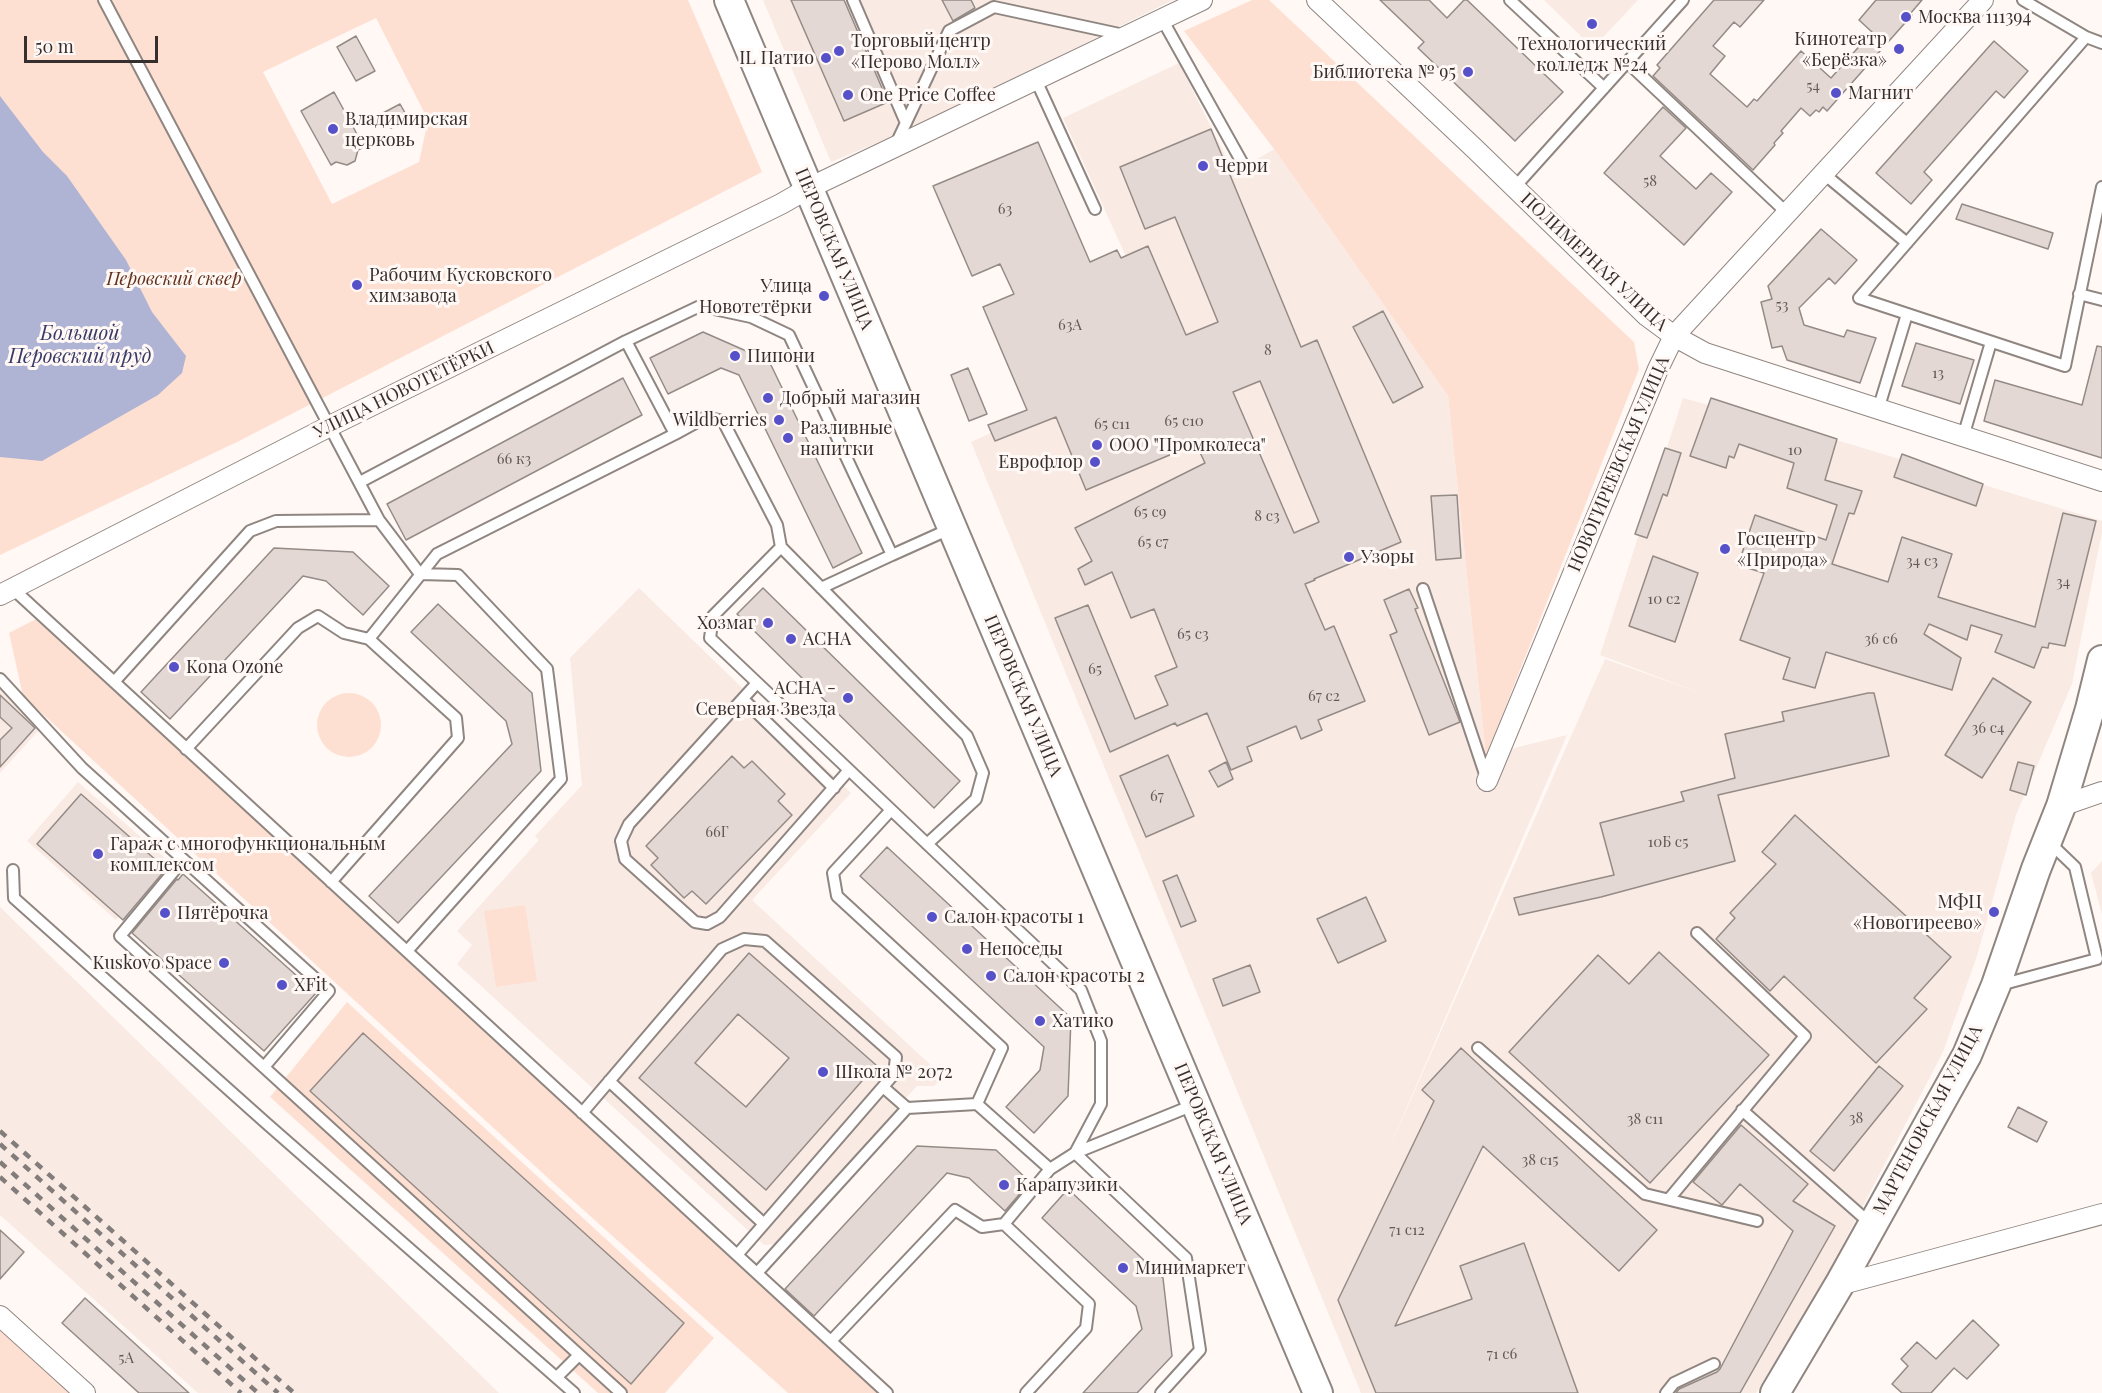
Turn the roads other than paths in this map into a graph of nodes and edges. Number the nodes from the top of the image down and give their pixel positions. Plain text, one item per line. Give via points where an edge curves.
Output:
1 (104, 0) edge
2 (729, 0) edge
3 (853, 0) edge
4 (1202, 0) edge
5 (1317, 0) edge
6 (1510, 0) edge
7 (1683, 0) edge
8 (1983, 0) edge
9 (2023, 0) edge
10 (1162, 19) junction
11 (1127, 36) junction
12 (2086, 37) junction
13 (2102, 44) edge
14 (1627, 62) junction
15 (1036, 80) junction
16 (1604, 88) junction
17 (906, 123) junction
18 (894, 148) junction
19 (1244, 166) dead end
20 (1823, 173) junction
21 (2102, 187) edge
22 (809, 188) junction
23 (1514, 188) junction
24 (1095, 209) dead end
25 (1787, 213) junction
26 (1907, 243) junction
27 (2079, 294) junction
28 (2102, 300) edge
29 (1907, 314) junction
30 (1674, 336) junction
31 (626, 341) junction
32 (1991, 342) junction
33 (1878, 410) junction
34 (330, 426) junction
35 (675, 434) junction
36 (1963, 437) junction
37 (2102, 481) edge
38 (360, 482) junction
39 (379, 520) junction
40 (952, 528) junction
41 (781, 547) junction
42 (892, 555) junction
43 (420, 574) junction
44 (821, 588) junction
45 (1423, 590) dead end
46 (6, 591) edge
47 (369, 639) junction
48 (2102, 660) edge
49 (0, 679) edge
50 (114, 682) junction
51 (757, 684) junction
52 (743, 699) junction
53 (186, 749) junction
54 (849, 770) junction
55 (1487, 781) joint
56 (834, 788) junction
57 (2102, 792) edge
58 (2061, 806) junction
59 (891, 810) junction
60 (2047, 840) junction
61 (927, 844) junction
62 (183, 860) junction
63 (13, 870) dead end
64 (331, 882) junction
65 (1697, 933) dead end
66 (407, 951) junction
67 (1996, 986) junction
68 (1478, 1048) dead end
69 (264, 1067) junction
70 (609, 1082) junction
71 (883, 1087) junction
72 (977, 1104) junction
73 (1196, 1104) junction
74 (907, 1108) junction
75 (1742, 1110) junction
76 (582, 1113) junction
77 (1075, 1153) junction
78 (1050, 1169) junction
79 (1669, 1199) junction
80 (2102, 1214) edge
81 (1757, 1221) dead end
82 (764, 1224) junction
83 (1004, 1224) junction
84 (1872, 1225) junction
85 (737, 1255) junction
86 (757, 1273) junction
87 (1839, 1285) junction
88 (0, 1317) edge
89 (831, 1341) junction
90 (579, 1355) junction
91 (1714, 1364) dead end
92 (557, 1377) junction
93 (85, 1393) edge
94 (574, 1393) edge
95 (621, 1393) edge
96 (887, 1393) edge
97 (1026, 1393) edge
98 (1161, 1393) edge
99 (1318, 1393) edge
100 (1666, 1393) edge
101 (1775, 1393) edge

1 - 34 lane
2 - 22 main road, ПЕРОВСКАЯ УЛИЦА
3 - 17 lane
4 - 10 street, УЛИЦА НОВОТЕТЁРКИ
5 - 23 street, ПОЛИМЕРНАЯ УЛИЦА
6 - 16 lane
7 - 14 lane
8 - 20 street, НОВОГИРЕЕВСКАЯ УЛИЦА
9 - 12 lane
10 - 11 street, УЛИЦА НОВОТЕТЁРКИ
10 - 19 lane
11 - 15 street, УЛИЦА НОВОТЕТЁРКИ
11 - 17 lane via 994,7 948,31
12 - 13 lane
12 - 26 lane
14 - 16 lane
14 - 25 lane
15 - 18 street, УЛИЦА НОВОТЕТЁРКИ
15 - 24 lane
16 - 23 lane
17 - 18 lane
18 - 22 street, УЛИЦА НОВОТЕТЁРКИ
20 - 25 street, НОВОГИРЕЕВСКАЯ УЛИЦА
20 - 26 lane
21 - 27 lane
22 - 34 street, УЛИЦА НОВОТЕТЁРКИ
22 - 40 main road, ПЕРОВСКАЯ УЛИЦА
23 - 30 street, ПОЛИМЕРНАЯ УЛИЦА via 1647,316
25 - 30 street, НОВОГИРЕЕВСКАЯ УЛИЦА
26 - 29 lane via 1859,298
27 - 28 lane
27 - 32 lane via 2065,366
29 - 32 lane
29 - 33 lane
30 - 33 street, ПОЛИМЕРНАЯ УЛИЦА via 1705,353
30 - 55 street, НОВОГИРЕЕВСКАЯ УЛИЦА
31 - 35 lane
31 - 38 lane
31 - 42 lane via 700,306 751,316 789,335
32 - 36 lane
33 - 36 street, ПОЛИМЕРНАЯ УЛИЦА
34 - 38 lane
34 - 46 street, УЛИЦА НОВОТЕТЁРКИ
35 - 41 lane via 706,417 723,421 777,525
35 - 43 lane via 437,554
36 - 37 street, ПОЛИМЕРНАЯ УЛИЦА
38 - 39 lane
39 - 43 lane
39 - 50 lane via 276,520 250,531
40 - 42 lane
40 - 73 main road, ПЕРОВСКАЯ УЛИЦА
41 - 44 lane
41 - 51 lane via 713,616 710,638
42 - 44 lane
43 - 47 lane
43 - 66 lane via 458,575 547,669 561,779
44 - 61 lane via 967,736 982,774 976,799
45 - 55 lane
46 - 50 lane
47 - 53 lane via 344,633 318,616 298,628
47 - 64 lane via 456,718 458,738
48 - 58 main road, МАРТЕНОВСКАЯ УЛИЦА
49 - 62 lane via 82,768
50 - 53 lane
51 - 52 lane
51 - 54 lane
52 - 56 lane
52 - 56 lane via 629,824 621,841 626,859 695,922 707,924 720,917
53 - 64 lane
54 - 56 lane
54 - 59 lane
57 - 58 street
58 - 60 main road, МАРТЕНОВСКАЯ УЛИЦА
59 - 61 lane
59 - 72 lane via 833,873 837,896 1002,1048
60 - 67 main road, МАРТЕНОВСКАЯ УЛИЦА
60 - 67 lane via 2075,867 2097,959
61 - 77 lane via 1081,990 1101,1041 1101,1104
62 - 69 lane via 120,936
62 - 69 lane via 329,991
63 - 92 lane via 14,898
64 - 66 lane
65 - 75 lane via 1805,1036
66 - 76 lane
67 - 84 main road, МАРТЕНОВСКАЯ УЛИЦА via 1967,1055
68 - 79 lane via 1644,1194
69 - 90 lane
70 - 71 lane via 723,949 744,939 765,941 896,1057 894,1074
70 - 76 lane
70 - 82 lane
71 - 74 lane
71 - 82 lane
72 - 74 lane
72 - 78 lane
73 - 77 lane
73 - 99 main road, ПЕРОВСКАЯ УЛИЦА
74 - 86 lane
75 - 79 lane
75 - 84 lane
76 - 85 lane
77 - 78 lane
77 - 98 lane via 1186,1258 1200,1350
78 - 83 lane
79 - 81 lane
80 - 87 street
82 - 85 lane
83 - 89 lane via 982,1227 955,1210
83 - 97 lane via 1089,1304 1086,1328
84 - 87 main road, МАРТЕНОВСКАЯ УЛИЦА
85 - 86 lane
86 - 89 lane
87 - 101 main road, МАРТЕНОВСКАЯ УЛИЦА
88 - 93 street
89 - 96 lane
90 - 92 lane
90 - 95 lane
91 - 100 lane via 1674,1383
92 - 94 lane

